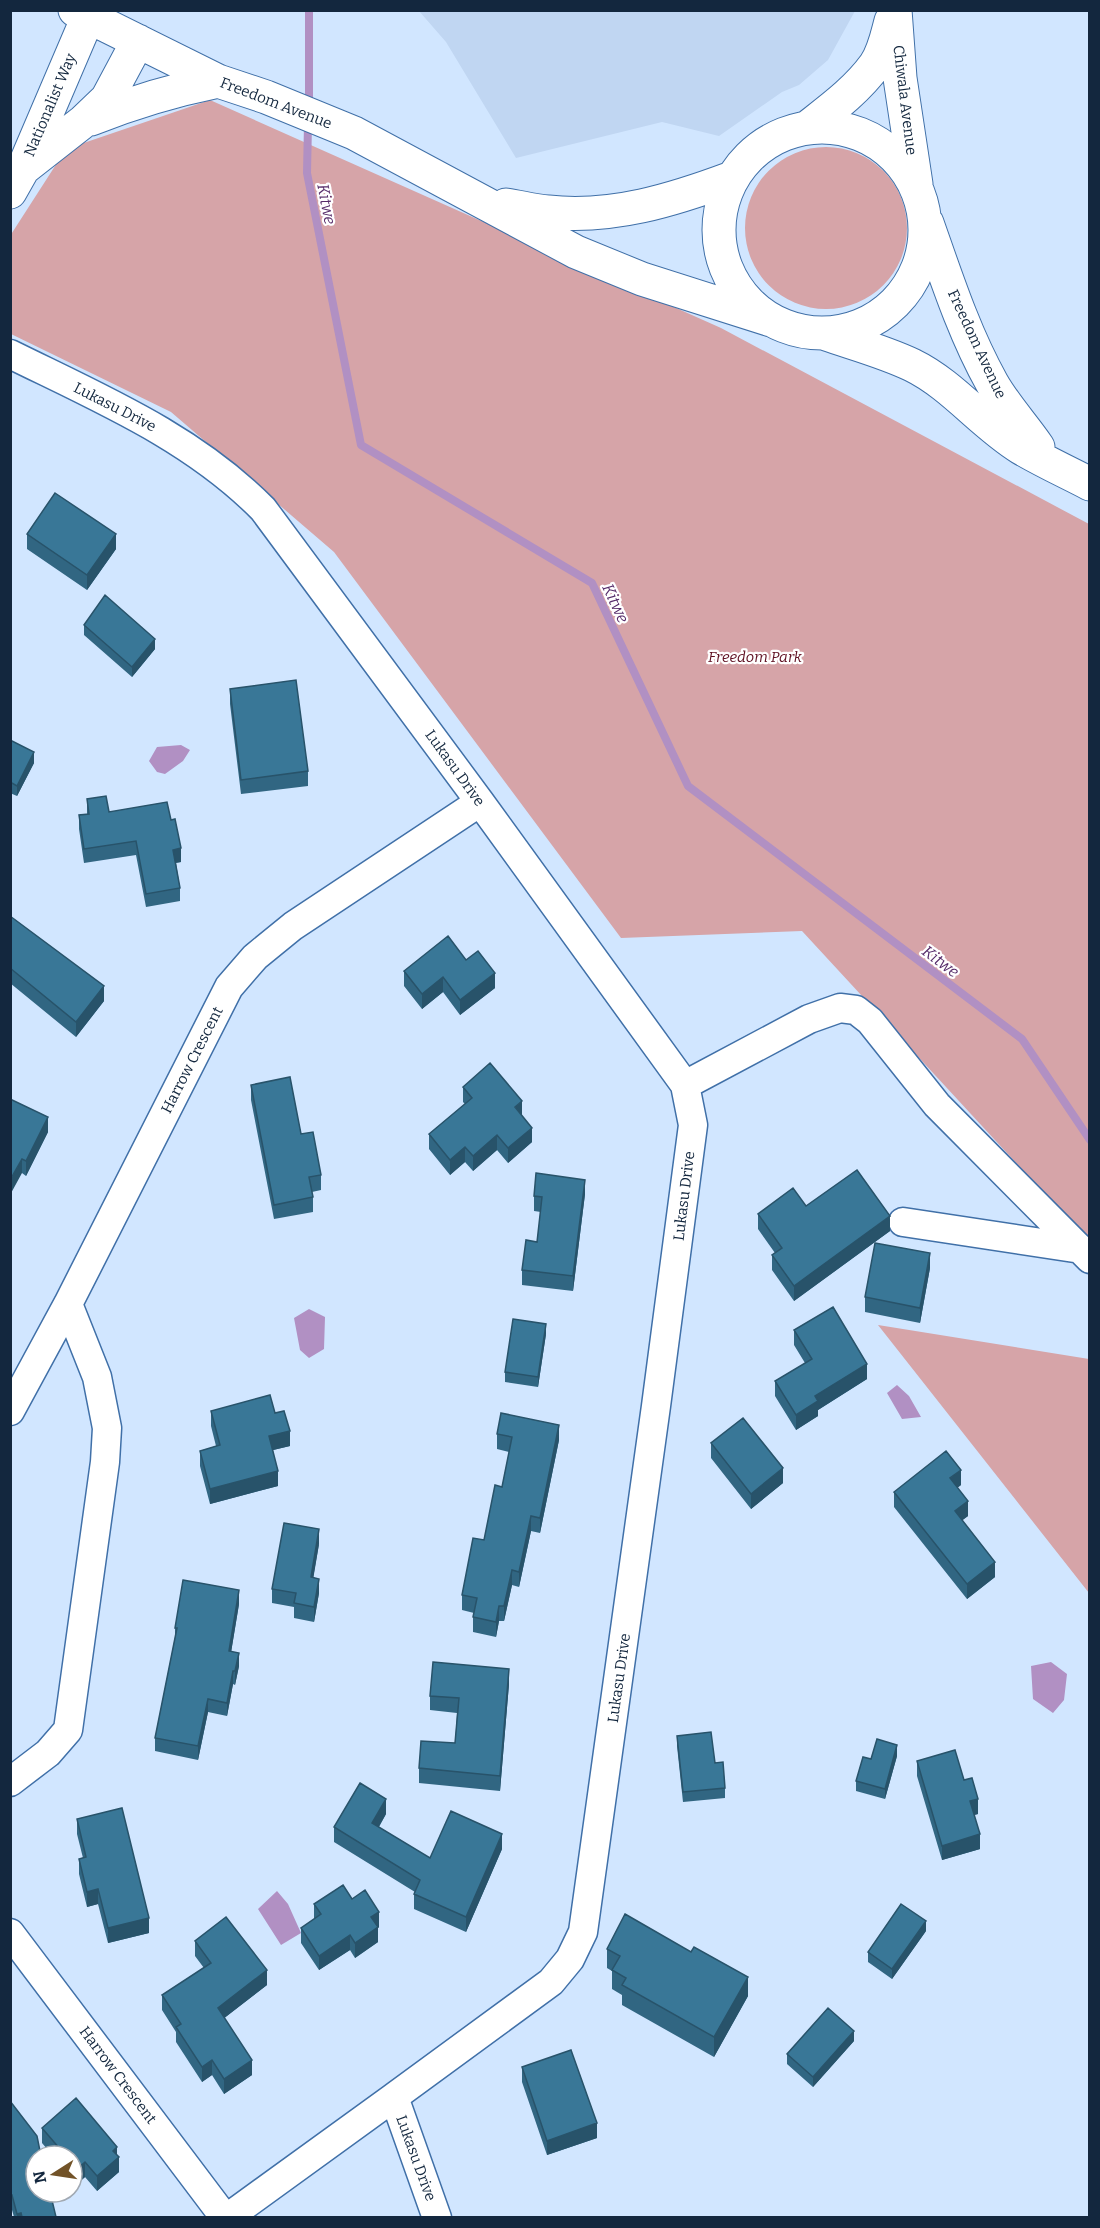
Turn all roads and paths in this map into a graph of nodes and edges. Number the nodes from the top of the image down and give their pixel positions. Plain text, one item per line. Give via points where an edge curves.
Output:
1 (894, 10) edge
2 (82, 14) edge
3 (138, 41) junction
4 (218, 81) junction
5 (84, 121) junction
6 (808, 127) junction
7 (732, 178) junction
8 (17, 181) edge
9 (475, 200) junction
10 (921, 203) junction
11 (771, 321) junction
12 (826, 334) junction
13 (10, 354) edge
14 (1047, 461) junction
15 (1089, 484) edge
16 (480, 802) junction
17 (685, 1084) junction
18 (903, 1222) dead end
19 (1085, 1254) edge
20 (68, 1304) junction
21 (10, 1412) edge
22 (10, 1782) edge
23 (10, 1933) edge
24 (394, 2097) junction
25 (226, 2217) edge
26 (437, 2217) edge

1 - 6 main road, Chiwala Avenue via 875,65
1 - 10 main road, Chiwala Avenue via 900,78
2 - 3 main road, Freedom Avenue
2 - 8 main road, Nationalist Way
3 - 4 main road, Freedom Avenue
3 - 5 main road via 114,89
4 - 5 main road via 173,90
4 - 9 main road, Freedom Avenue via 354,134
5 - 8 main road
6 - 7 main road via 763,145
6 - 10 main road via 835,127 861,134 884,147 903,166
7 - 9 main road, Freedom Avenue via 651,206 598,213 548,212
7 - 11 main road via 721,209 719,241 728,273 745,300
9 - 11 main road, Freedom Avenue via 576,252 642,279
10 - 12 main road via 925,245 917,273 901,297 880,317 854,329
10 - 14 main road, Freedom Avenue via 959,314 990,381
11 - 12 main road via 797,332
12 - 14 main road, Freedom Avenue via 913,365 1021,448
13 - 16 street, Lukasu Drive via 165,433 246,491
14 - 15 main road, Freedom Avenue
16 - 17 street, Lukasu Drive
16 - 20 street, Harrow Crescent via 293,926 255,957 229,987
17 - 19 street via 809,1019 840,1008 856,1010 870,1021 937,1105
17 - 24 street, Lukasu Drive via 693,1125 583,1932 570,1959 551,1982
18 - 19 street
20 - 21 street, Harrow Crescent
20 - 22 street via 97,1377 107,1428 105,1462 68,1730 48,1753
23 - 25 street, Harrow Crescent
24 - 25 street
24 - 26 street, Lukasu Drive

